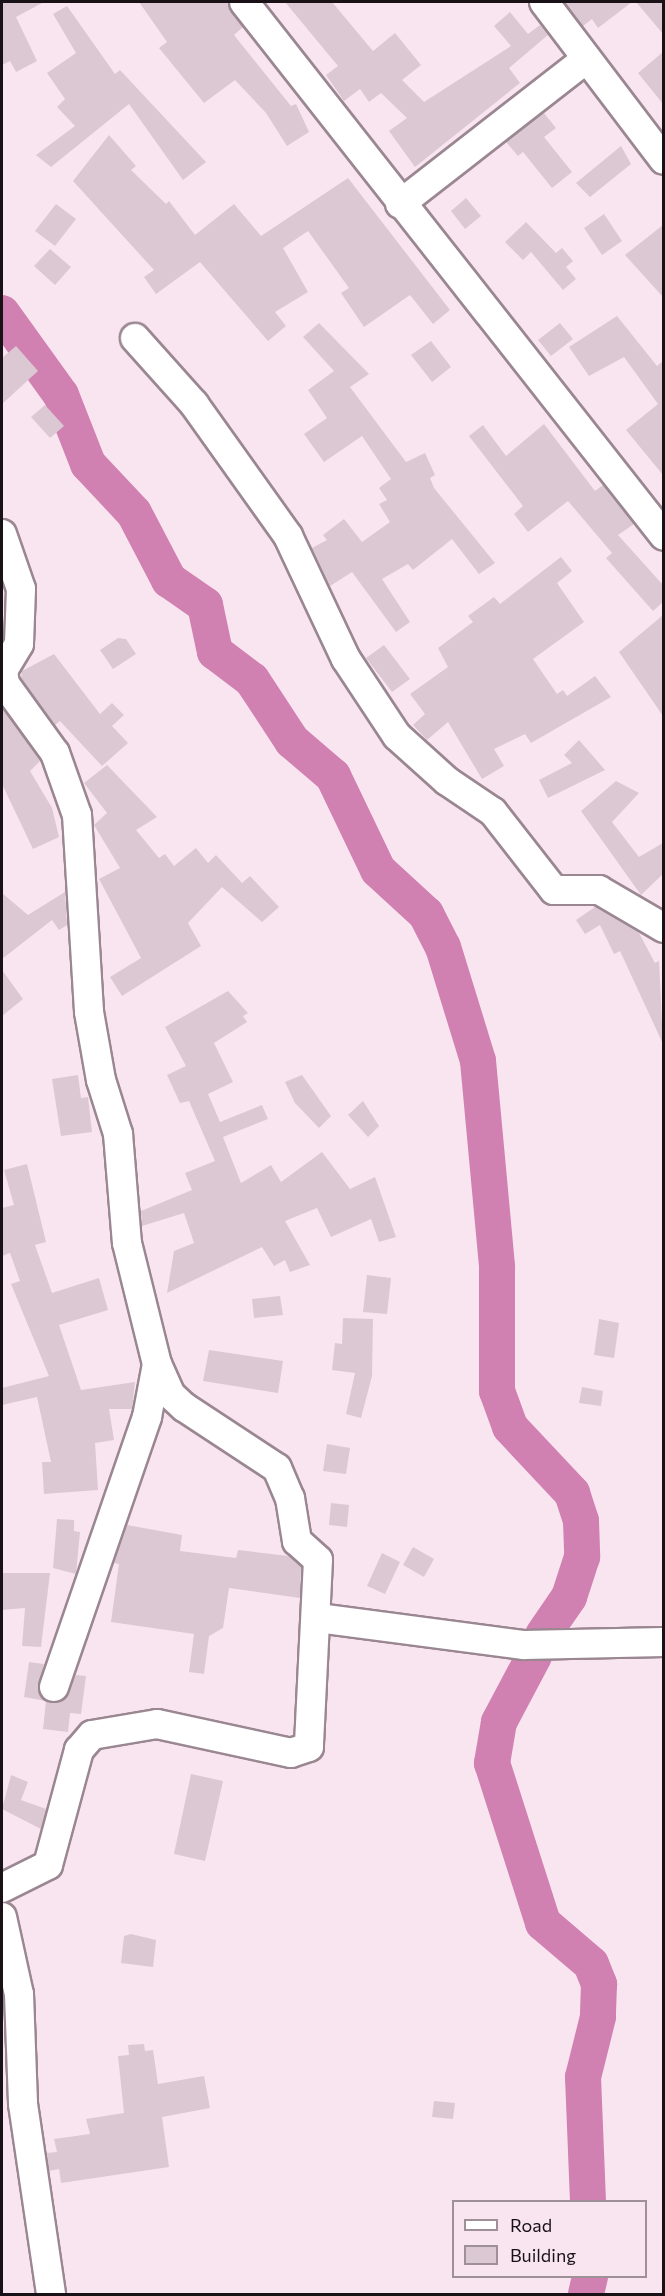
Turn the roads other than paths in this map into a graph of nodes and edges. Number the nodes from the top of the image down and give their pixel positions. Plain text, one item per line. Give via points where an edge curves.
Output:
1 (244, 2) edge
2 (544, 2) edge
3 (586, 59) junction
4 (663, 160) edge
5 (400, 204) junction
6 (135, 338) dead end
7 (2, 534) edge
8 (663, 536) edge
9 (663, 928) edge
10 (157, 1364) junction
11 (318, 1618) junction
12 (663, 1642) edge
13 (54, 1687) dead end
14 (2, 1888) edge
15 (2, 1917) edge
16 (51, 2295) edge

1 - 5 street
2 - 3 street
3 - 4 street
3 - 5 street
5 - 8 street
6 - 9 street via 194,404 288,536 346,658 397,736 447,781 493,812 554,890 599,890
7 - 10 street via 21,589 19,644 3,670 5,684 55,753 77,815 89,1012 100,1080 120,1144 127,1243
10 - 11 street via 171,1395 184,1407 277,1468 290,1498 297,1541 318,1560
10 - 13 street via 147,1418
11 - 12 street via 524,1645
11 - 14 street via 309,1748 291,1753 157,1724 92,1735 79,1750 48,1865
15 - 16 street via 19,1994 23,2104

